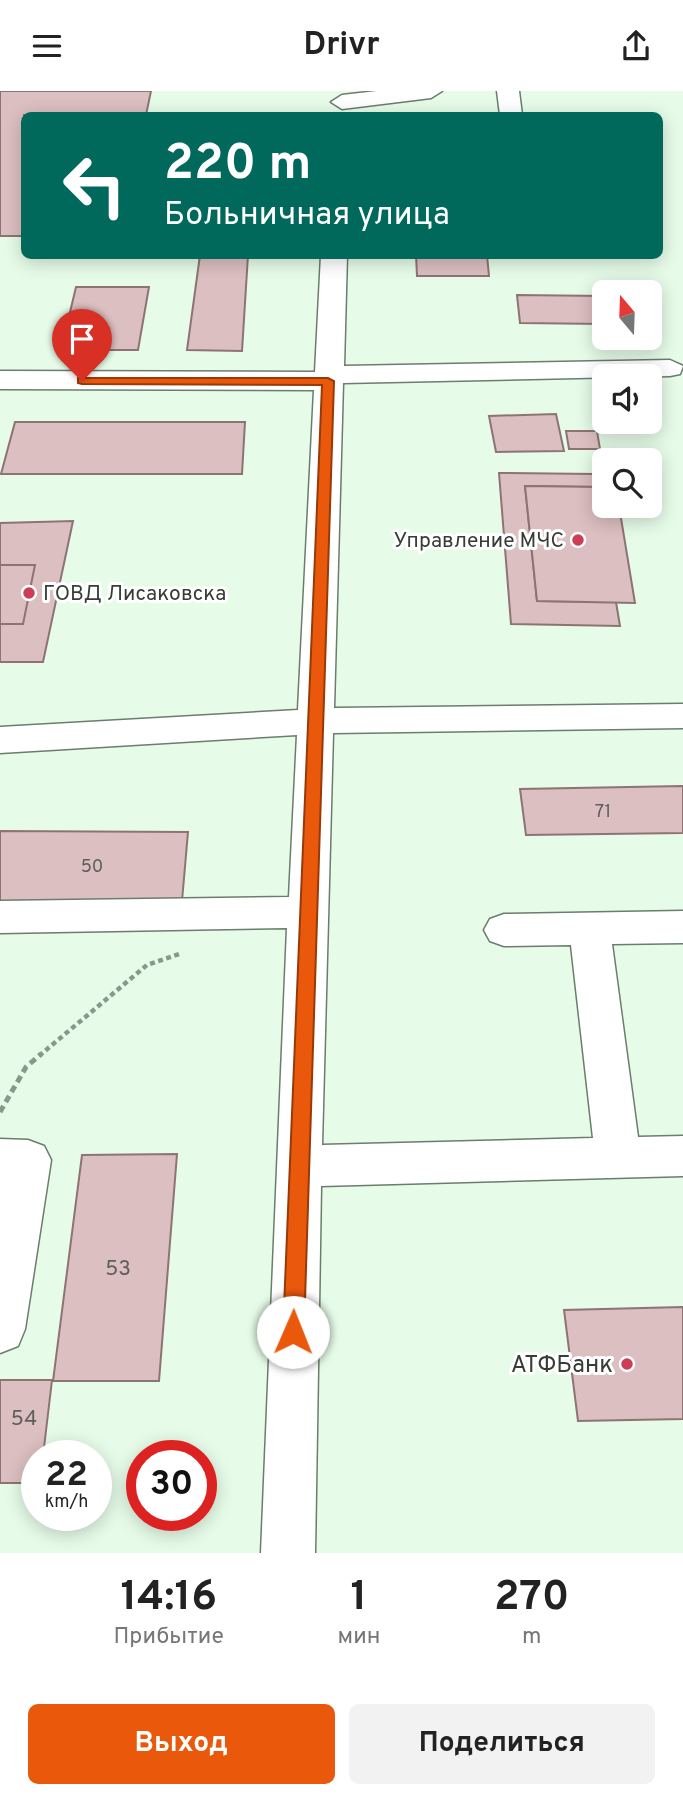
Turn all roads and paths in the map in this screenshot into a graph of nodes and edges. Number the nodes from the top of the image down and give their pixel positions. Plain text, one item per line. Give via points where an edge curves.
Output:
1 (431, 91) edge
2 (508, 91) edge
3 (341, 103) edge
4 (511, 112) edge
5 (334, 259) edge
6 (670, 367) dead end
7 (328, 378) junction
8 (0, 380) edge
9 (683, 716) edge
10 (317, 721) junction
11 (0, 740) edge
12 (309, 912) junction
13 (0, 917) edge
14 (683, 927) edge
15 (503, 930) dead end
16 (590, 930) junction
17 (185, 953) dead end
18 (0, 1112) edge
19 (618, 1156) junction
20 (683, 1156) edge
21 (0, 1159) edge
22 (298, 1166) junction
23 (0, 1329) edge
24 (288, 1553) edge

1 - 3 street
2 - 4 street
5 - 7 street
6 - 7 street
7 - 8 street
7 - 10 street
9 - 10 street
10 - 11 street
10 - 12 street
12 - 13 street
12 - 22 street
14 - 16 street
15 - 16 street
16 - 19 street
17 - 18 path via 147,965 26,1067
19 - 20 street
19 - 22 street
21 - 23 street via 28,1160
22 - 24 street

